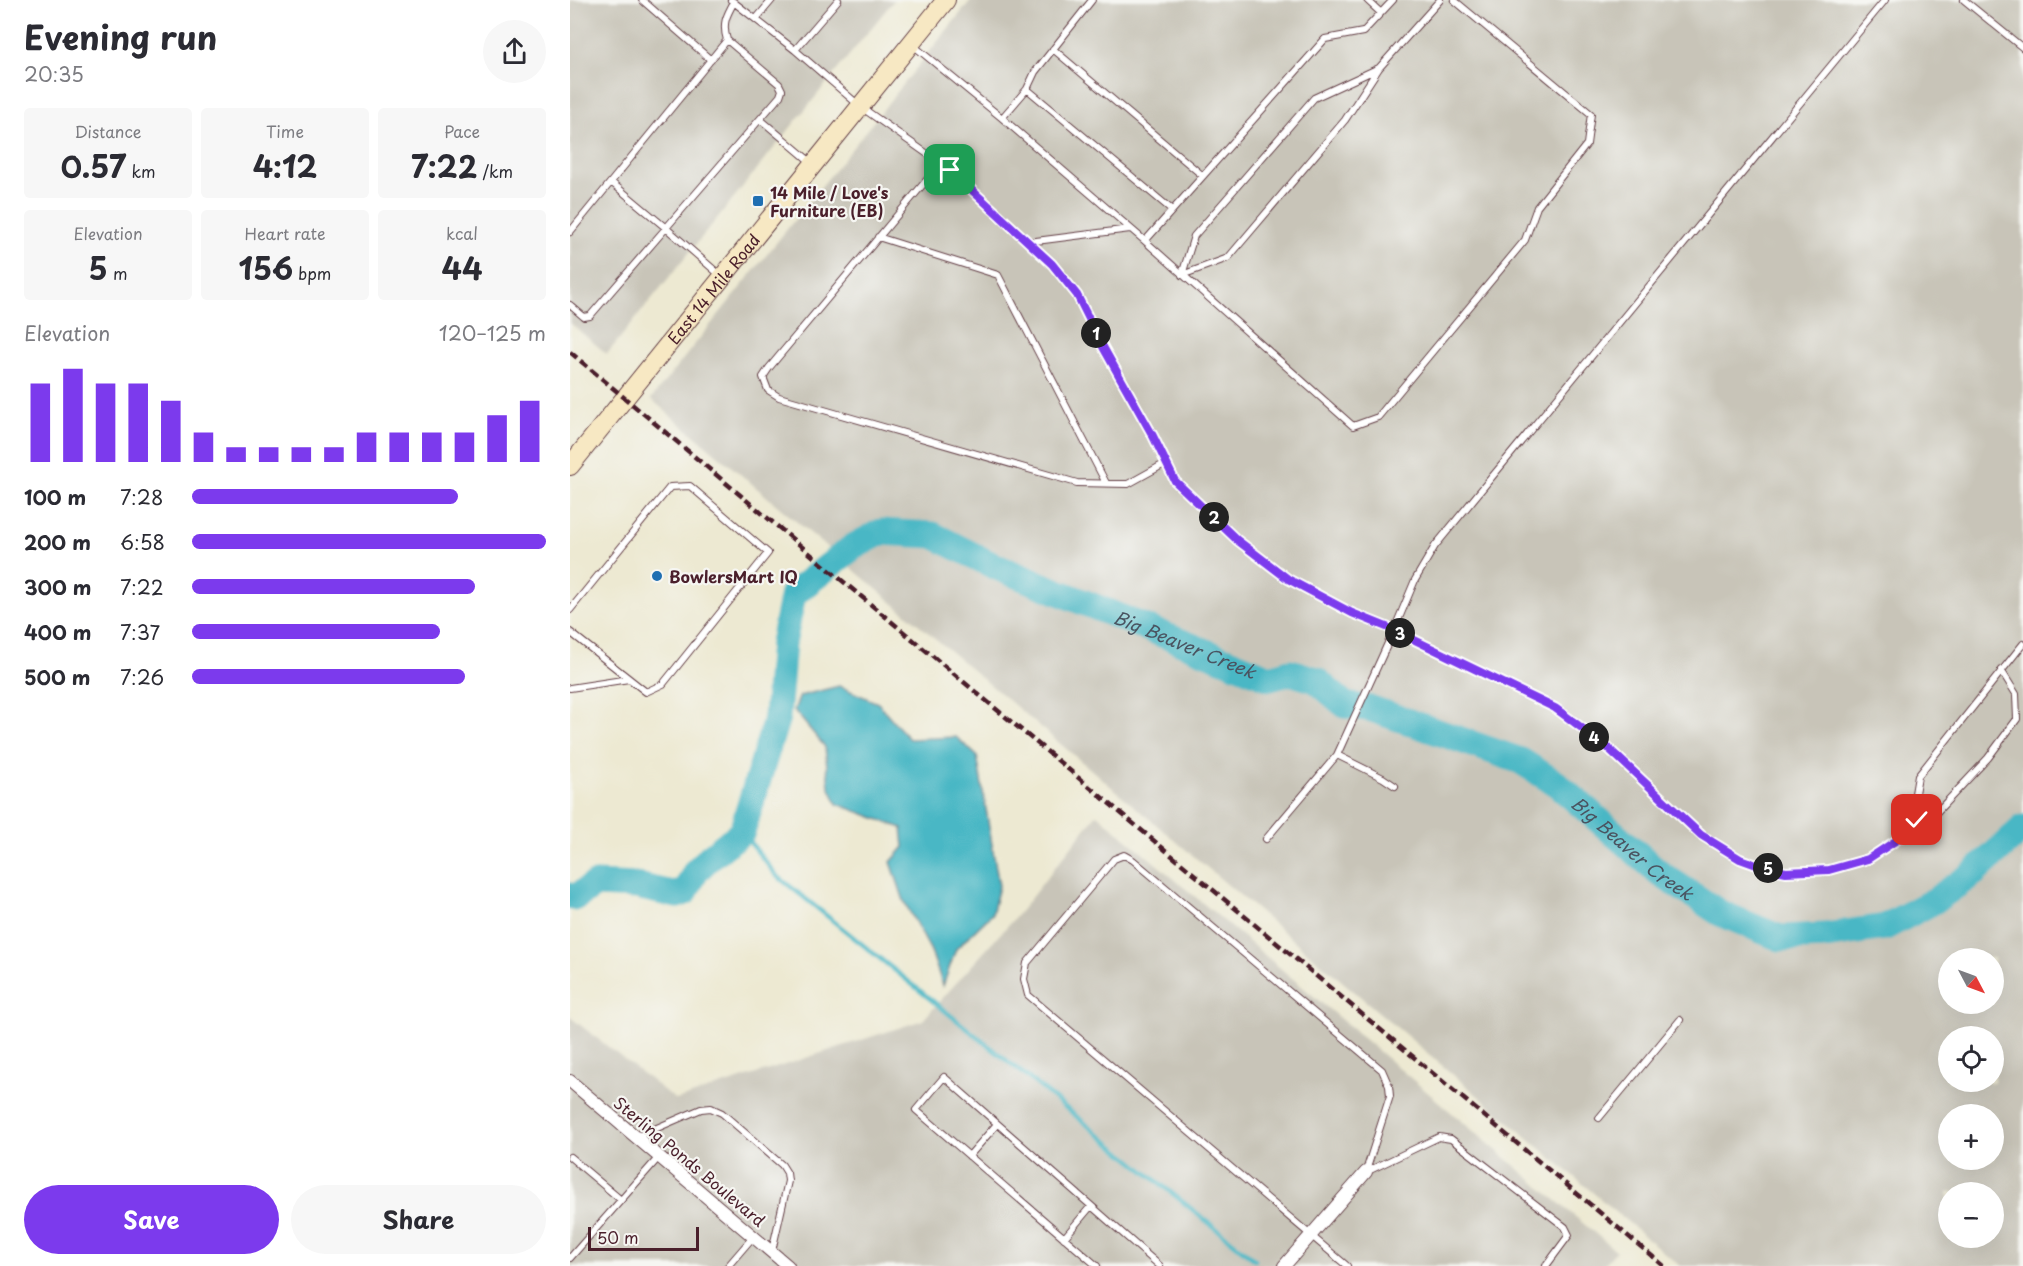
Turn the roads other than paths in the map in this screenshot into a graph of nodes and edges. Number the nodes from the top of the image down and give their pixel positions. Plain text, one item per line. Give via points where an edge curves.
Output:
1 (642, 0) edge
2 (772, 0) edge
3 (838, 0) edge
4 (946, 0) edge
5 (1092, 0) edge
6 (1367, 0) edge
7 (1393, 0) edge
8 (1440, 0) edge
9 (1455, 0) edge
10 (1885, 0) edge
11 (1964, 0) edge
12 (733, 1) edge
13 (1381, 13) junction
14 (756, 19) junction
15 (727, 40) junction
16 (911, 44) junction
17 (2023, 48) edge
18 (1053, 49) junction
19 (795, 50) junction
20 (711, 60) junction
21 (1379, 68) junction
22 (1027, 89) junction
23 (861, 107) junction
24 (1002, 118) junction
25 (760, 119) junction
26 (941, 163) junction
27 (815, 165) junction
28 (1203, 176) junction
29 (611, 182) junction
30 (1172, 210) junction
31 (666, 228) junction
32 (1130, 229) junction
33 (570, 232) edge
34 (878, 237) junction
35 (1028, 242) junction
36 (1144, 242) junction
37 (1182, 275) junction
38 (723, 277) junction
39 (570, 305) edge
40 (1166, 463) junction
41 (570, 466) edge
42 (1106, 483) junction
43 (570, 610) edge
44 (1394, 630) junction
45 (570, 632) edge
46 (2023, 644) edge
47 (2001, 670) junction
48 (629, 679) junction
49 (570, 688) edge
50 (1336, 755) junction
51 (1395, 786) dead end
52 (1917, 820) junction
53 (1266, 839) dead end
54 (1680, 1020) dead end
55 (570, 1081) edge
56 (1599, 1118) dead end
57 (998, 1124) junction
58 (636, 1137) junction
59 (659, 1156) junction
60 (969, 1156) junction
61 (570, 1157) edge
62 (1366, 1172) junction
63 (621, 1200) junction
64 (1091, 1206) junction
65 (1310, 1235) junction
66 (753, 1236) junction
67 (1064, 1238) junction
68 (772, 1252) junction
69 (570, 1258) edge
70 (728, 1266) edge
71 (788, 1266) edge
72 (1097, 1266) edge
73 (1160, 1266) edge
74 (1284, 1266) edge
75 (1347, 1266) edge
76 (1546, 1266) edge

1 - 20 lane
2 - 14 lane
3 - 19 lane
4 - 16 main road, East 14 Mile Road
5 - 18 lane
6 - 13 lane
7 - 13 lane
8 - 21 lane
9 - 37 lane via 1591,114 1587,144 1537,207 1525,240 1378,417 1353,426
10 - 44 lane via 1435,546 1414,580
11 - 17 lane
12 - 14 lane
12 - 15 lane via 723,27
13 - 28 lane via 1363,32 1325,39
14 - 19 lane
15 - 20 lane
15 - 25 lane via 782,90
16 - 23 main road, East 14 Mile Road
16 - 24 lane
18 - 22 lane
18 - 28 lane
19 - 23 lane
20 - 29 lane
21 - 37 lane via 1345,120 1228,258
21 - 37 lane via 1314,98 1194,236
22 - 24 lane
22 - 30 lane
23 - 26 lane
23 - 27 main road, East 14 Mile Road
24 - 32 lane
25 - 27 lane
25 - 31 lane
26 - 34 lane
26 - 35 lane
27 - 38 main road, East 14 Mile Road
28 - 30 lane
29 - 31 lane
29 - 33 lane
30 - 36 lane
31 - 38 lane
31 - 39 lane via 590,316 584,317
32 - 35 lane
32 - 36 lane
34 - 42 lane via 998,275
34 - 42 lane via 769,368 763,377 768,390 779,397 1077,483
35 - 40 lane via 1077,295
36 - 37 lane
38 - 41 main road, East 14 Mile Road
40 - 42 lane via 1128,484
40 - 44 lane via 1175,481 1237,540 1288,579
43 - 48 lane via 670,487 690,486 768,553 663,684 646,692
44 - 50 lane
44 - 52 lane via 1571,718 1701,835 1740,859 1762,867 1786,872 1849,866 1877,854 1903,836
45 - 48 lane
46 - 47 lane
47 - 52 lane via 1918,776 1914,799
47 - 52 lane via 2016,694 2017,719 1988,758 1934,816
48 - 49 lane
50 - 51 lane
50 - 53 lane
54 - 56 lane
55 - 58 street, Sterling Ponds Boulevard
57 - 60 lane
57 - 60 lane via 944,1077 915,1110
57 - 64 lane
58 - 59 street, Sterling Ponds Boulevard
58 - 68 lane via 700,1109 722,1113 783,1165 787,1173
59 - 63 lane
59 - 66 street, Sterling Ponds Boulevard
60 - 67 lane
61 - 63 lane
62 - 65 street
62 - 65 lane via 1390,1096 1382,1070 1133,860 1124,855 1114,859 1028,963 1024,980 1028,995
62 - 76 lane via 1439,1137 1451,1139 1565,1227 1569,1235
63 - 69 lane
64 - 67 lane
64 - 73 lane
65 - 74 street
65 - 75 lane
66 - 68 street, Sterling Ponds Boulevard
66 - 70 lane
67 - 72 lane
68 - 71 street, Sterling Ponds Boulevard

